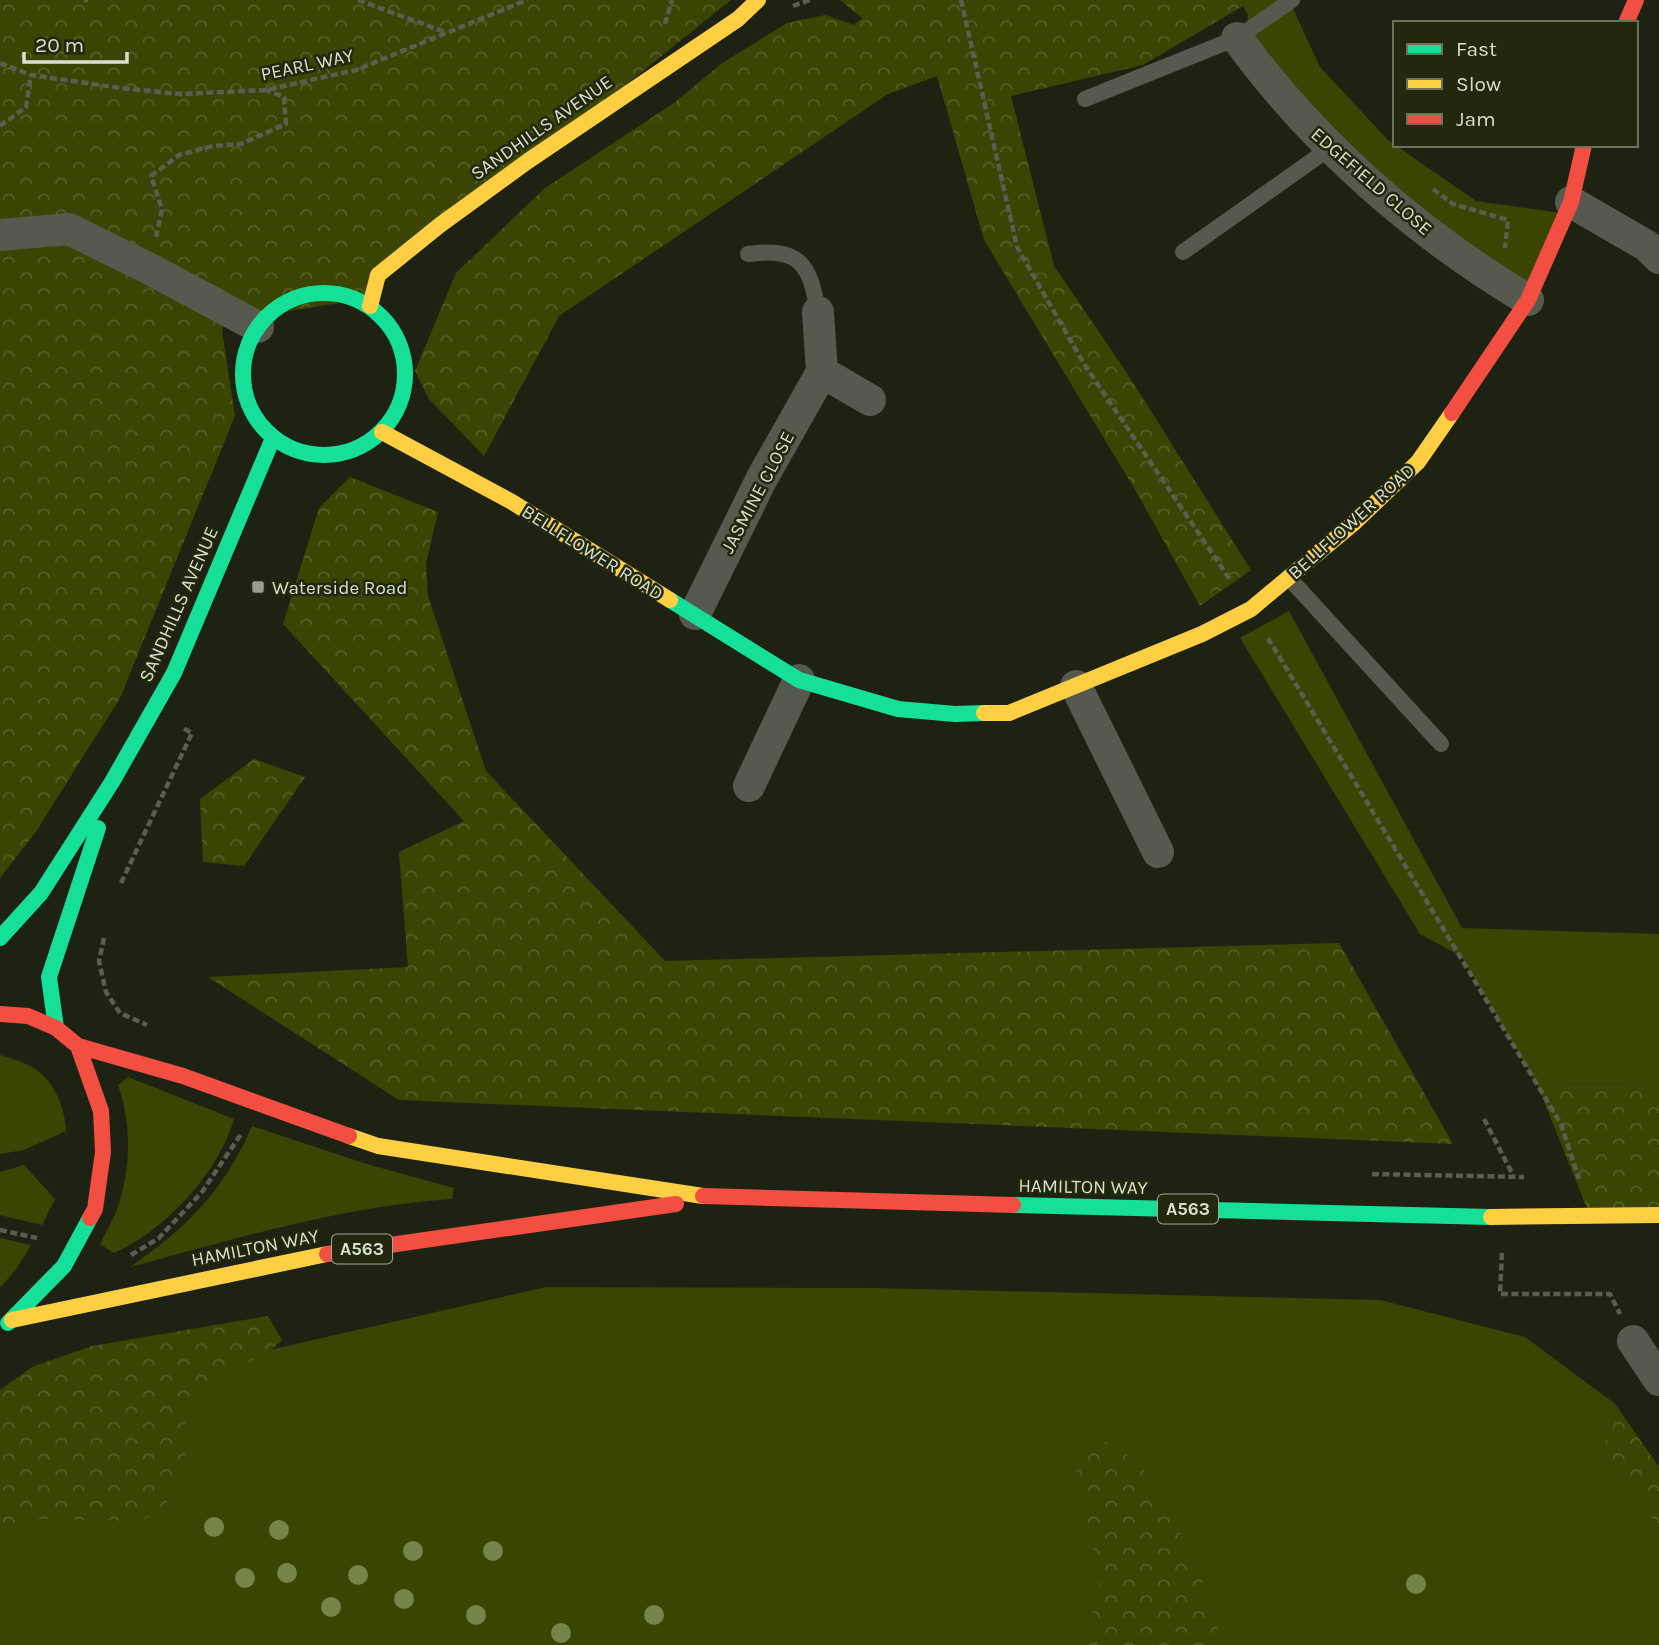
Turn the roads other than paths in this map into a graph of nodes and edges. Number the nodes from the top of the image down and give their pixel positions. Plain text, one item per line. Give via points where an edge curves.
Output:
1 (758, 0) edge
2 (1292, 0) edge
3 (1636, 0) edge
4 (1627, 21) edge
5 (1237, 38) junction
6 (1084, 99) dead end
7 (1584, 147) edge
8 (1330, 148) junction
9 (1570, 202) junction
10 (0, 235) edge
11 (1183, 252) dead end
12 (748, 254) dead end
13 (1659, 258) edge
14 (1528, 300) junction
15 (370, 306) junction
16 (818, 312) joint
17 (258, 327) junction
18 (822, 372) junction
19 (870, 400) dead end
20 (382, 432) junction
21 (273, 439) junction
22 (1289, 578) junction
23 (695, 614) junction
24 (799, 680) junction
25 (1076, 686) junction
26 (1441, 744) dead end
27 (112, 782) junction
28 (749, 786) dead end
29 (1158, 852) dead end
30 (0, 938) edge
31 (0, 1014) edge
32 (56, 1028) junction
33 (78, 1046) junction
34 (716, 1198) junction
35 (1659, 1215) edge
36 (3, 1326) edge
37 (1633, 1341) road end
38 (1659, 1380) edge

1 - 15 main road, SANDHILLS AVENUE via 738,19 440,225 377,275
2 - 5 lane
3 - 4 main road
5 - 6 lane
5 - 8 street, EDGEFIELD CLOSE
7 - 9 main road, BELLFLOWER ROAD
8 - 11 lane
8 - 14 street, EDGEFIELD CLOSE via 1465,260
9 - 13 street via 1647,246
9 - 14 main road, BELLFLOWER ROAD
10 - 17 street via 69,229
12 - 16 lane via 774,251 800,263 810,276
14 - 22 main road, BELLFLOWER ROAD via 1418,462
15 - 17 main road via 338,293 315,293 273,310
15 - 20 main road via 388,322 400,342 406,366 405,390 397,413
16 - 18 street
17 - 21 main road via 246,349 242,373 256,420
18 - 19 street
18 - 23 street, JASMINE CLOSE via 762,478
20 - 21 main road via 363,446 317,456
20 - 23 main road, BELLFLOWER ROAD via 512,502
21 - 27 main road, SANDHILLS AVENUE via 174,673
22 - 25 main road, BELLFLOWER ROAD via 1251,610
22 - 26 lane
23 - 24 main road, BELLFLOWER ROAD
24 - 25 main road, BELLFLOWER ROAD via 898,709 955,714 1009,712
24 - 28 street
25 - 29 street
27 - 30 main road, SANDHILLS AVENUE via 41,893
27 - 32 main road, SANDHILLS AVENUE via 50,977
31 - 32 main road, A563 via 28,1016
32 - 33 main road, A563
33 - 34 main road, HAMILTON WAY / A563 via 183,1076 378,1146
33 - 36 main road, A563 via 101,1111 103,1152 95,1209 64,1266
34 - 35 main road, HAMILTON WAY / A563 via 1504,1217
34 - 36 main road, HAMILTON WAY / A563 via 300,1258
37 - 38 street

